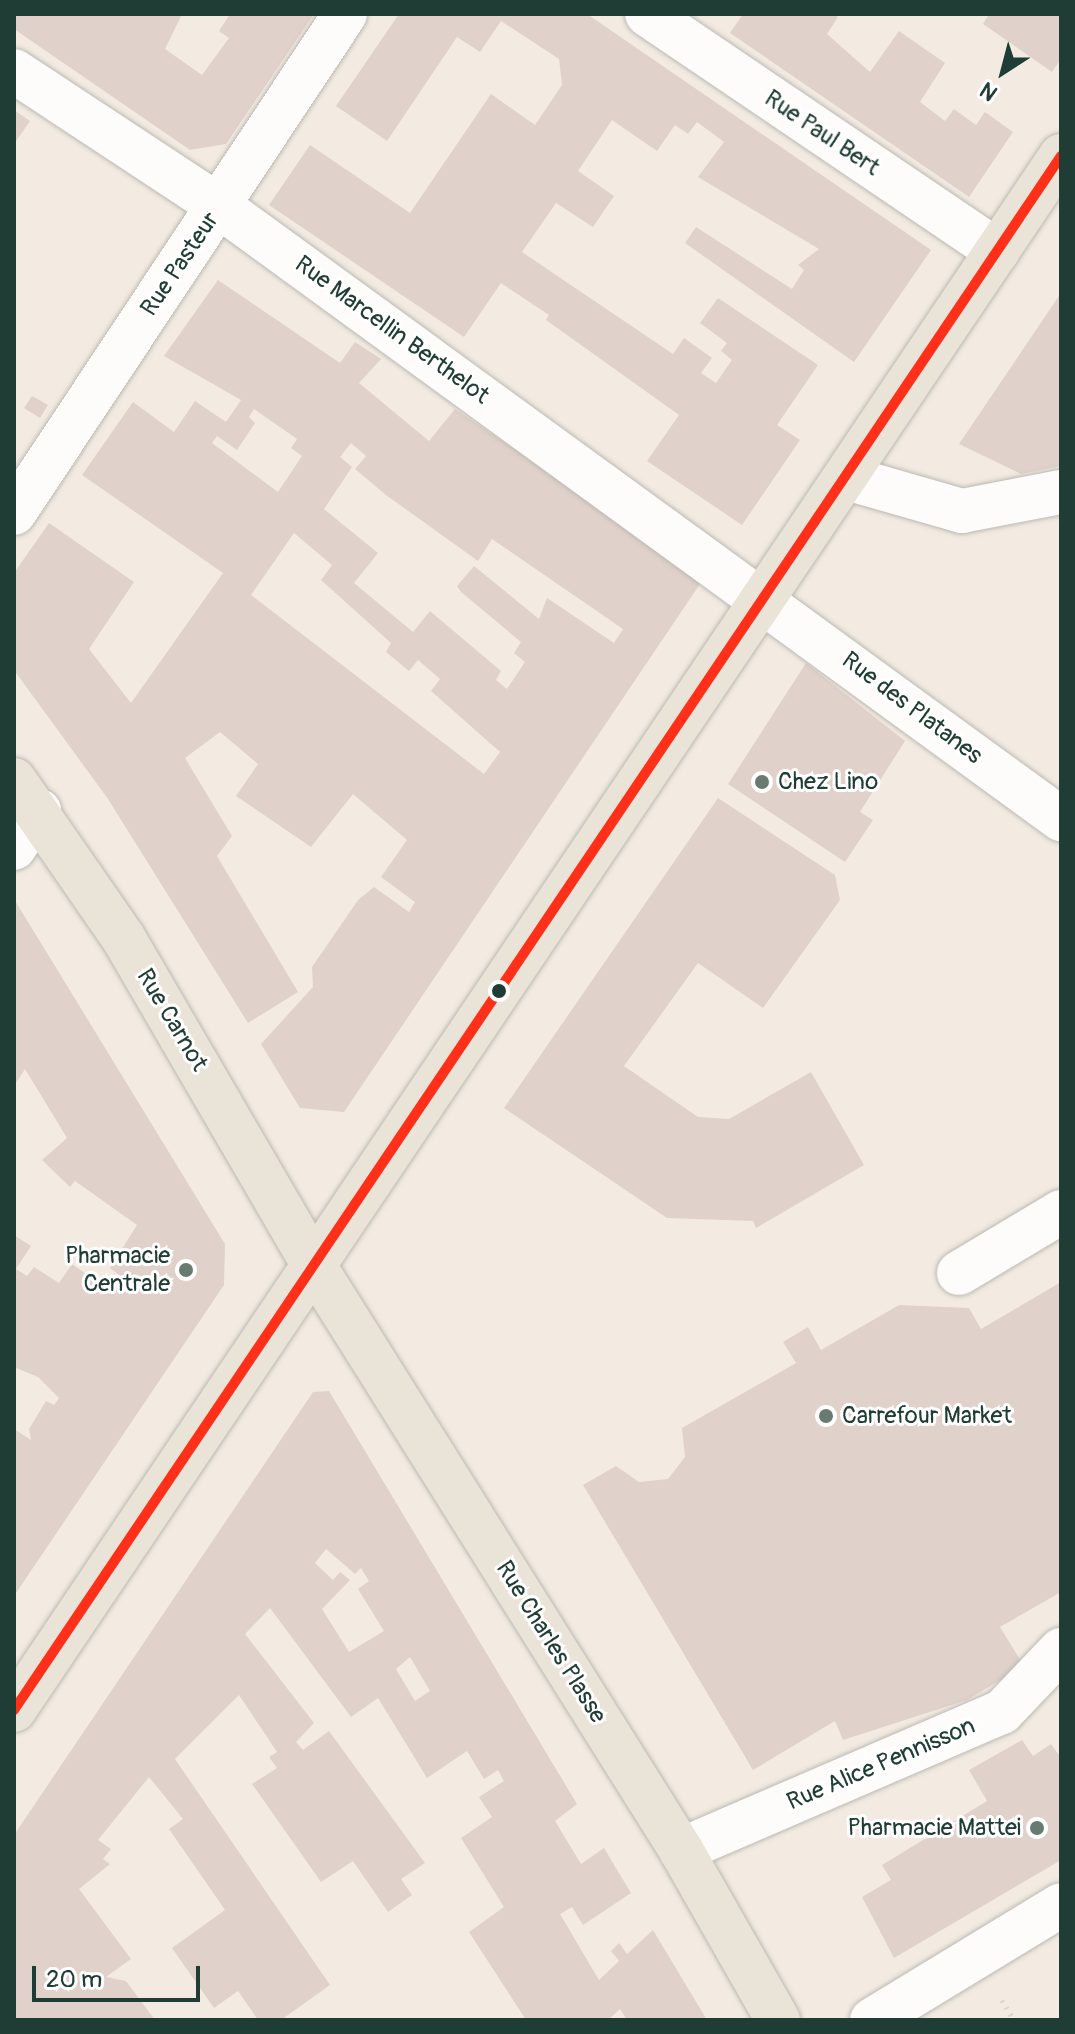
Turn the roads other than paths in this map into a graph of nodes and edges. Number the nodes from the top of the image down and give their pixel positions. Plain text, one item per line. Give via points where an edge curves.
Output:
1 (345, 14) edge
2 (647, 14) edge
3 (14, 71) edge
4 (1061, 156) edge
5 (219, 206) junction
6 (997, 251) junction
7 (847, 478) junction
8 (1061, 492) edge
9 (14, 513) edge
10 (764, 597) junction
11 (26, 796) edge
12 (1061, 819) edge
13 (14, 848) edge
14 (1061, 1212) edge
15 (316, 1269) junction
16 (959, 1273) dead end
17 (1061, 1650) edge
18 (14, 1710) edge
19 (681, 1850) junction
20 (1061, 1905) edge
21 (778, 2020) edge
22 (872, 2020) edge

1 - 5 street, Rue Pasteur
2 - 6 street, Rue Paul Bert
3 - 5 street, Rue Marcellin Berthelot
4 - 6 main road
5 - 9 street, Rue Pasteur
5 - 10 street, Rue Marcellin Berthelot
6 - 7 main road
7 - 8 street via 962,511
7 - 10 main road
10 - 12 street, Rue des Platanes
10 - 15 main road
11 - 13 street
11 - 15 main road, Rue Carnot via 132,952
14 - 16 street
15 - 18 main road
15 - 19 main road, Rue Charles Plasse
17 - 19 street, Rue Alice Pennisson via 1002,1712
19 - 21 main road, Rue Charles Plasse
20 - 22 street

